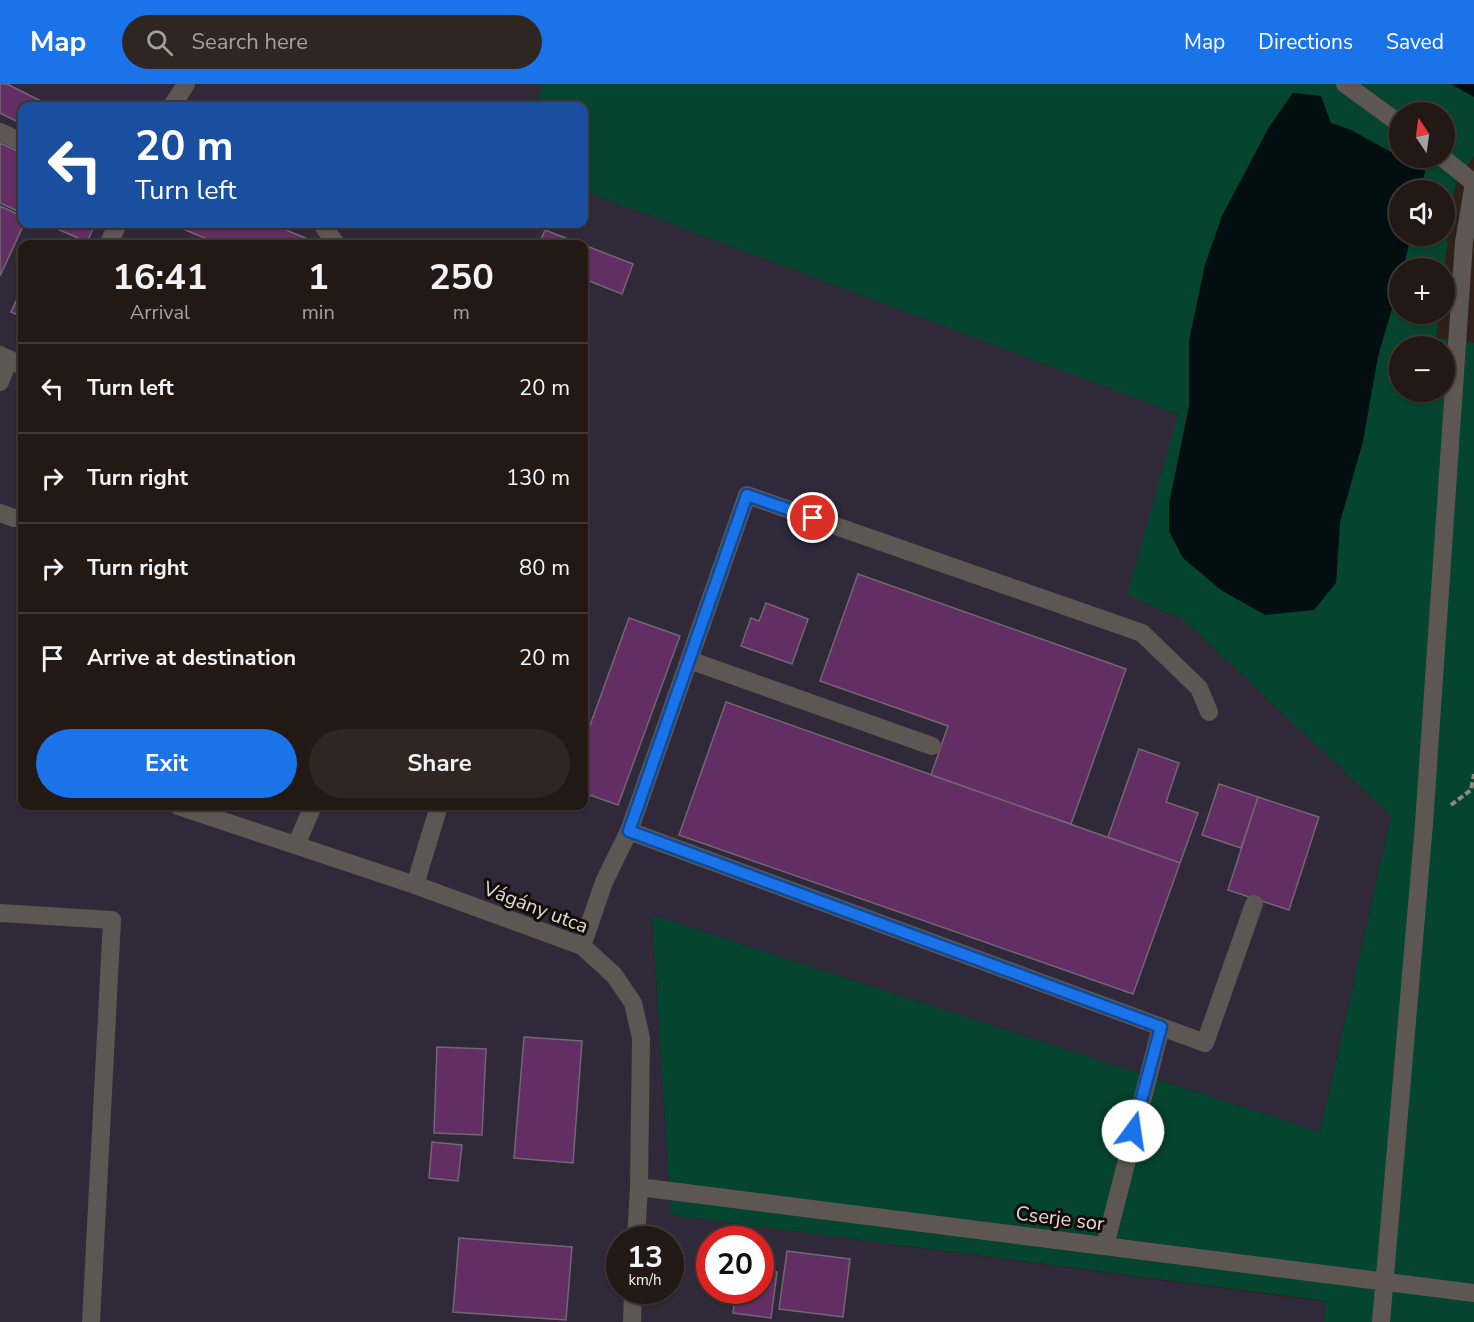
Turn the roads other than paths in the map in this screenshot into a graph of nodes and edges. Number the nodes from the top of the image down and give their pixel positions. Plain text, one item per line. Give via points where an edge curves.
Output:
1 (186, 84) edge
2 (1345, 84) edge
3 (175, 102) edge
4 (1389, 116) edge
5 (0, 132) edge
6 (18, 140) edge
7 (1455, 168) edge
8 (11, 360) edge
9 (0, 382) edge
10 (689, 660) junction
11 (1209, 712) dead end
12 (932, 746) dead end
13 (190, 810) edge
14 (311, 810) edge
15 (438, 810) edge
16 (629, 831) junction
17 (296, 845) junction
18 (415, 885) junction
19 (1254, 904) dead end
20 (0, 913) edge
21 (582, 946) junction
22 (1161, 1027) junction
23 (639, 1187) junction
24 (637, 1226) edge
25 (1105, 1246) junction
26 (1384, 1281) junction
27 (1474, 1293) edge
28 (633, 1304) edge
29 (91, 1322) edge
30 (632, 1322) edge
31 (1381, 1322) edge

1 - 3 street
2 - 4 street
5 - 6 street
7 - 26 street via 1474,183 1464,242 1424,824
8 - 9 street
10 - 11 street via 747,495 1142,633 1199,688
10 - 12 street
10 - 16 street
13 - 17 street, Vágány utca
14 - 17 street
15 - 18 street
16 - 21 street via 604,882
16 - 22 street
17 - 18 street, Vágány utca
18 - 21 street, Vágány utca
19 - 22 street via 1205,1043
20 - 29 street via 112,920
21 - 23 street, Vágány utca via 614,975 633,1003 640,1038
22 - 25 street
23 - 24 street, Vágány utca
23 - 25 street, Cserje sor
25 - 26 street, Cserje sor
26 - 27 street, Cserje sor
26 - 31 street
28 - 30 street

